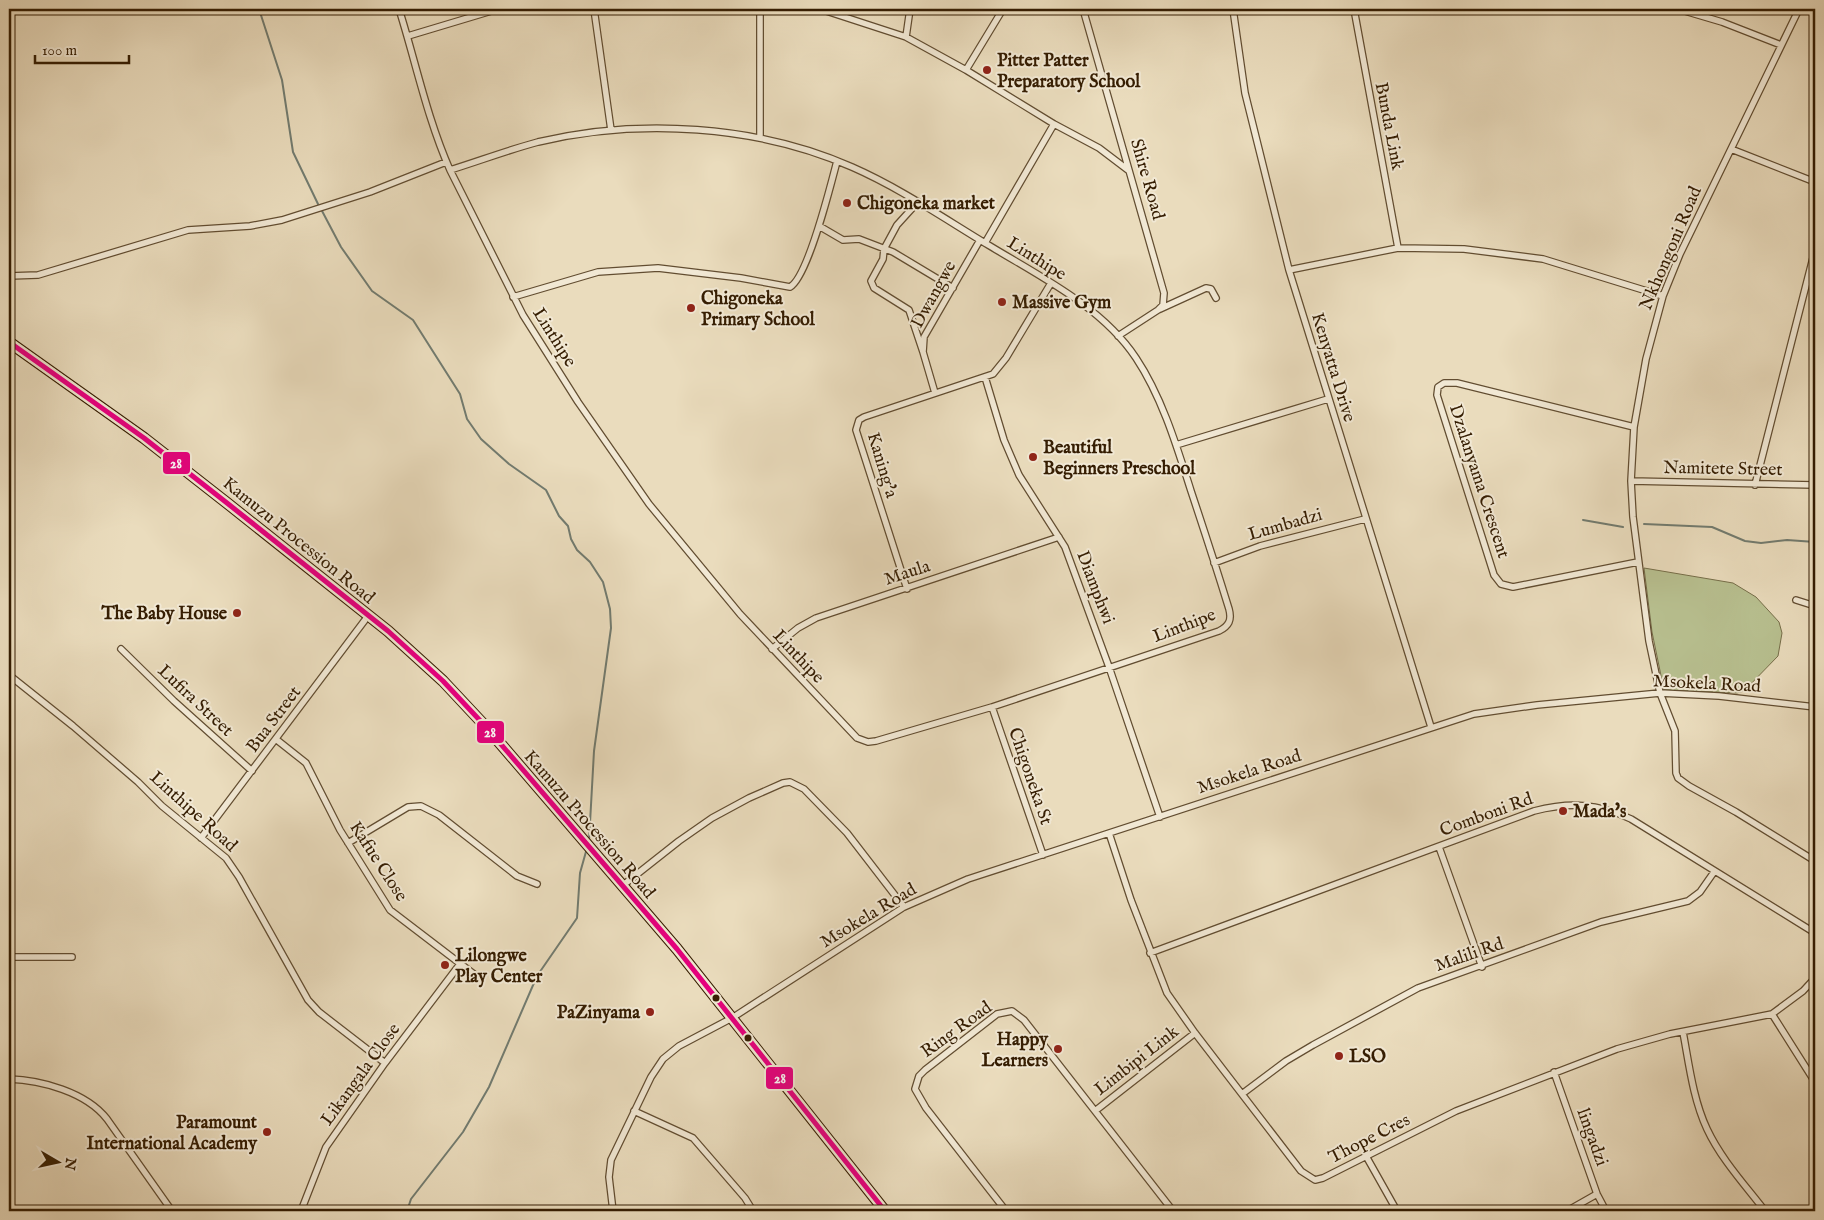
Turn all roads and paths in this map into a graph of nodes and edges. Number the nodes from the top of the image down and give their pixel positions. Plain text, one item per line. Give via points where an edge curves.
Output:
1 (399, 9) edge
2 (498, 9) edge
3 (594, 9) edge
4 (760, 9) edge
5 (820, 9) edge
6 (910, 9) edge
7 (1003, 9) edge
8 (1083, 9) edge
9 (1233, 9) edge
10 (1354, 9) edge
11 (1678, 9) edge
12 (1799, 9) edge
13 (475, 12) edge
14 (408, 36) junction
15 (906, 37) junction
16 (1781, 45) junction
17 (966, 70) junction
18 (1054, 124) junction
19 (611, 130) junction
20 (760, 138) junction
21 (1731, 149) junction
22 (837, 161) junction
23 (446, 162) junction
24 (450, 170) junction
25 (1129, 171) junction
26 (1815, 182) edge
27 (917, 203) junction
28 (819, 226) junction
29 (983, 241) junction
30 (1398, 248) junction
31 (884, 249) junction
32 (1815, 250) edge
33 (1289, 270) junction
34 (9, 276) edge
35 (1051, 283) junction
36 (953, 288) junction
37 (1663, 296) junction
38 (513, 297) junction
39 (1216, 298) dead end
40 (1158, 310) junction
41 (1118, 336) junction
42 (9, 342) edge
43 (923, 352) junction
44 (985, 377) junction
45 (935, 393) junction
46 (1328, 400) junction
47 (1634, 427) junction
48 (1176, 445) junction
49 (1631, 481) junction
50 (1755, 484) junction
51 (1815, 485) edge
52 (1365, 519) junction
53 (1059, 537) junction
54 (1638, 562) junction
55 (1214, 563) junction
56 (906, 589) junction
57 (1796, 600) dead end
58 (1815, 606) edge
59 (368, 616) junction
60 (121, 649) dead end
61 (772, 649) junction
62 (1109, 667) junction
63 (9, 675) edge
64 (1660, 693) junction
65 (992, 707) junction
66 (1815, 707) edge
67 (1431, 728) junction
68 (277, 740) junction
69 (252, 771) junction
70 (1160, 816) junction
71 (1109, 833) junction
72 (201, 838) junction
73 (348, 843) junction
74 (1439, 847) junction
75 (1043, 854) junction
76 (1815, 862) edge
77 (1714, 872) junction
78 (537, 884) dead end
79 (622, 886) junction
80 (904, 907) junction
81 (1815, 933) edge
82 (1150, 953) junction
83 (9, 957) edge
84 (72, 957) dead end
85 (460, 964) junction
86 (1482, 967) junction
87 (479, 978) dead end
88 (1815, 978) edge
89 (1772, 1014) junction
90 (732, 1018) junction
91 (1683, 1032) junction
92 (1194, 1033) junction
93 (385, 1063) junction
94 (1554, 1072) junction
95 (9, 1079) edge
96 (1815, 1082) edge
97 (1242, 1094) junction
98 (634, 1110) junction
99 (1095, 1111) junction
100 (1366, 1156) junction
101 (1597, 1194) junction
102 (613, 1210) edge
103 (172, 1211) edge
104 (301, 1211) edge
105 (577, 1211) edge
106 (753, 1211) edge
107 (885, 1211) edge
108 (1006, 1211) edge
109 (1173, 1211) edge
110 (1397, 1211) edge
111 (1567, 1211) edge
112 (1606, 1211) edge
113 (1765, 1211) edge

1 - 14 street, Linthipe
2 - 13 street
3 - 19 street
4 - 20 street
5 - 15 street
6 - 15 street
7 - 17 street
8 - 25 street, Shire Road
9 - 33 street, Kenyatta Drive via 1246,93
10 - 30 street, Bunda Link
11 - 16 street
12 - 16 street, Nkhongoni Road
13 - 14 street
14 - 23 street, Linthipe via 433,129
15 - 17 street
16 - 21 street, Nkhongoni Road
17 - 18 street
18 - 25 street via 1099,148
18 - 29 street, Dwangwe
19 - 20 street, Linthipe via 653,127
19 - 24 street, Linthipe via 539,142
20 - 22 street, Linthipe
21 - 26 street
21 - 37 street, Nkhongoni Road
22 - 27 street, Linthipe
22 - 28 street
23 - 24 street, Linthipe
23 - 34 street via 370,192 282,220 250,226 188,230 38,275
24 - 38 street, Linthipe
25 - 40 street, Shire Road via 1163,287 1164,299
27 - 29 street, Linthipe
27 - 31 street via 897,225
28 - 31 street via 844,240 858,239
28 - 38 street via 796,282 790,287 658,268 598,272
29 - 35 street, Linthipe
29 - 36 street, Dwangwe
30 - 33 street
30 - 37 street via 1464,249 1543,259
31 - 36 street
31 - 43 street via 872,285 909,310
32 - 50 street
33 - 46 street, Kenyatta Drive
35 - 41 street, Linthipe
35 - 44 street via 1006,358 993,374
36 - 43 street, Dwangwe via 924,338
37 - 47 street, Nkhongoni Road via 1646,359
38 - 61 street, Linthipe via 578,402 649,504
39 - 40 street via 1211,289 1206,288
40 - 41 street
41 - 48 street, Linthipe via 1144,372
42 - 59 highway, Kamuzu Procession Road via 144,438
43 - 45 street, Dwangwe
44 - 45 street, Kaning'a
44 - 53 street, Diamphwi via 1018,475
45 - 56 street, Kaning'a via 864,418 856,430
46 - 48 street
46 - 52 street, Kenyatta Drive
47 - 49 street, Nkhongoni Road
47 - 54 street, Dzalanyama Crescent via 1457,383 1438,386 1439,403 1494,575 1501,584 1513,588
48 - 55 street, Linthipe
49 - 50 street, Namitete Street
49 - 54 street, Nkhongoni Road
50 - 51 street, Namitete Street
52 - 55 street, Lumbadzi via 1260,546
52 - 67 street, Kenyatta Drive
53 - 56 street, Maula
53 - 62 street, Diamphwi
54 - 64 street, Nkhongoni Road via 1648,641
55 - 62 street, Linthipe via 1231,615 1225,628
56 - 61 street, Maula via 806,622
57 - 58 street
59 - 68 street, Bua Street
59 - 79 highway, Kamuzu Procession Road via 462,700
60 - 69 street, Lufira Street
61 - 65 street, Linthipe via 862,741 876,741
62 - 65 street, Linthipe
62 - 70 street, Diamphwi
63 - 72 street, Linthipe Road via 73,726
64 - 66 street, Msokela Road
64 - 67 street, Msokela Road via 1474,714
64 - 76 street, Nkhongoni Road via 1675,731 1678,778
65 - 75 street, Chigoneka St
67 - 70 street, Msokela Road
68 - 69 street, Bua Street
68 - 73 street, Kafue Close via 306,763
69 - 72 street, Bua Street
70 - 71 street, Msokela Road
71 - 75 street, Msokela Road
71 - 82 street, Thope Cres
72 - 93 street, Linthipe Road via 233,866 308,1000
73 - 78 street via 408,807 421,806 439,816 517,876
73 - 85 street, Kafue Close via 390,910
74 - 77 street, Comboni Rd via 1534,811 1565,804 1588,805 1631,819
74 - 82 street, Comboni Rd
74 - 86 street
75 - 80 street, Msokela Road via 968,879
77 - 81 street, Comboni Rd
77 - 86 street, Malili Rd via 1700,892 1688,901 1601,922
79 - 80 street via 712,818 749,798 790,782 804,789 847,833
79 - 90 highway, Kamuzu Procession Road
80 - 90 street, Msokela Road
82 - 92 street, Thope Cres via 1167,993
83 - 84 street
85 - 87 street, Kafue Close
85 - 93 street, Likangala Close
86 - 97 street, Malili Rd via 1426,985 1377,1010 1286,1061
88 - 89 street, Thope Cres via 1804,991
89 - 91 street, Thope Cres
89 - 96 street
90 - 98 street, Msokela Road via 679,1046 663,1059
90 - 107 highway, Kamuzu Procession Road
91 - 94 street, Thope Cres via 1630,1045
91 - 113 street via 1706,1128 1717,1148
92 - 97 street, Thope Cres
92 - 99 street, Limbipi Link
93 - 104 street, Likangala Close via 326,1147
94 - 100 street, Thope Cres via 1456,1111
94 - 101 street, lingadzi
95 - 103 street via 39,1081 95,1107
97 - 100 street, Thope Cres via 1301,1171 1311,1179 1323,1178
98 - 102 street, Msokela Road via 611,1160 609,1177
98 - 106 street via 694,1138
99 - 108 street, Ring Road via 1024,1020 1012,1011 997,1014 920,1076 916,1095
99 - 109 street, Ring Road
100 - 110 street
101 - 111 street
101 - 112 street, lingadzi
102 - 105 street

